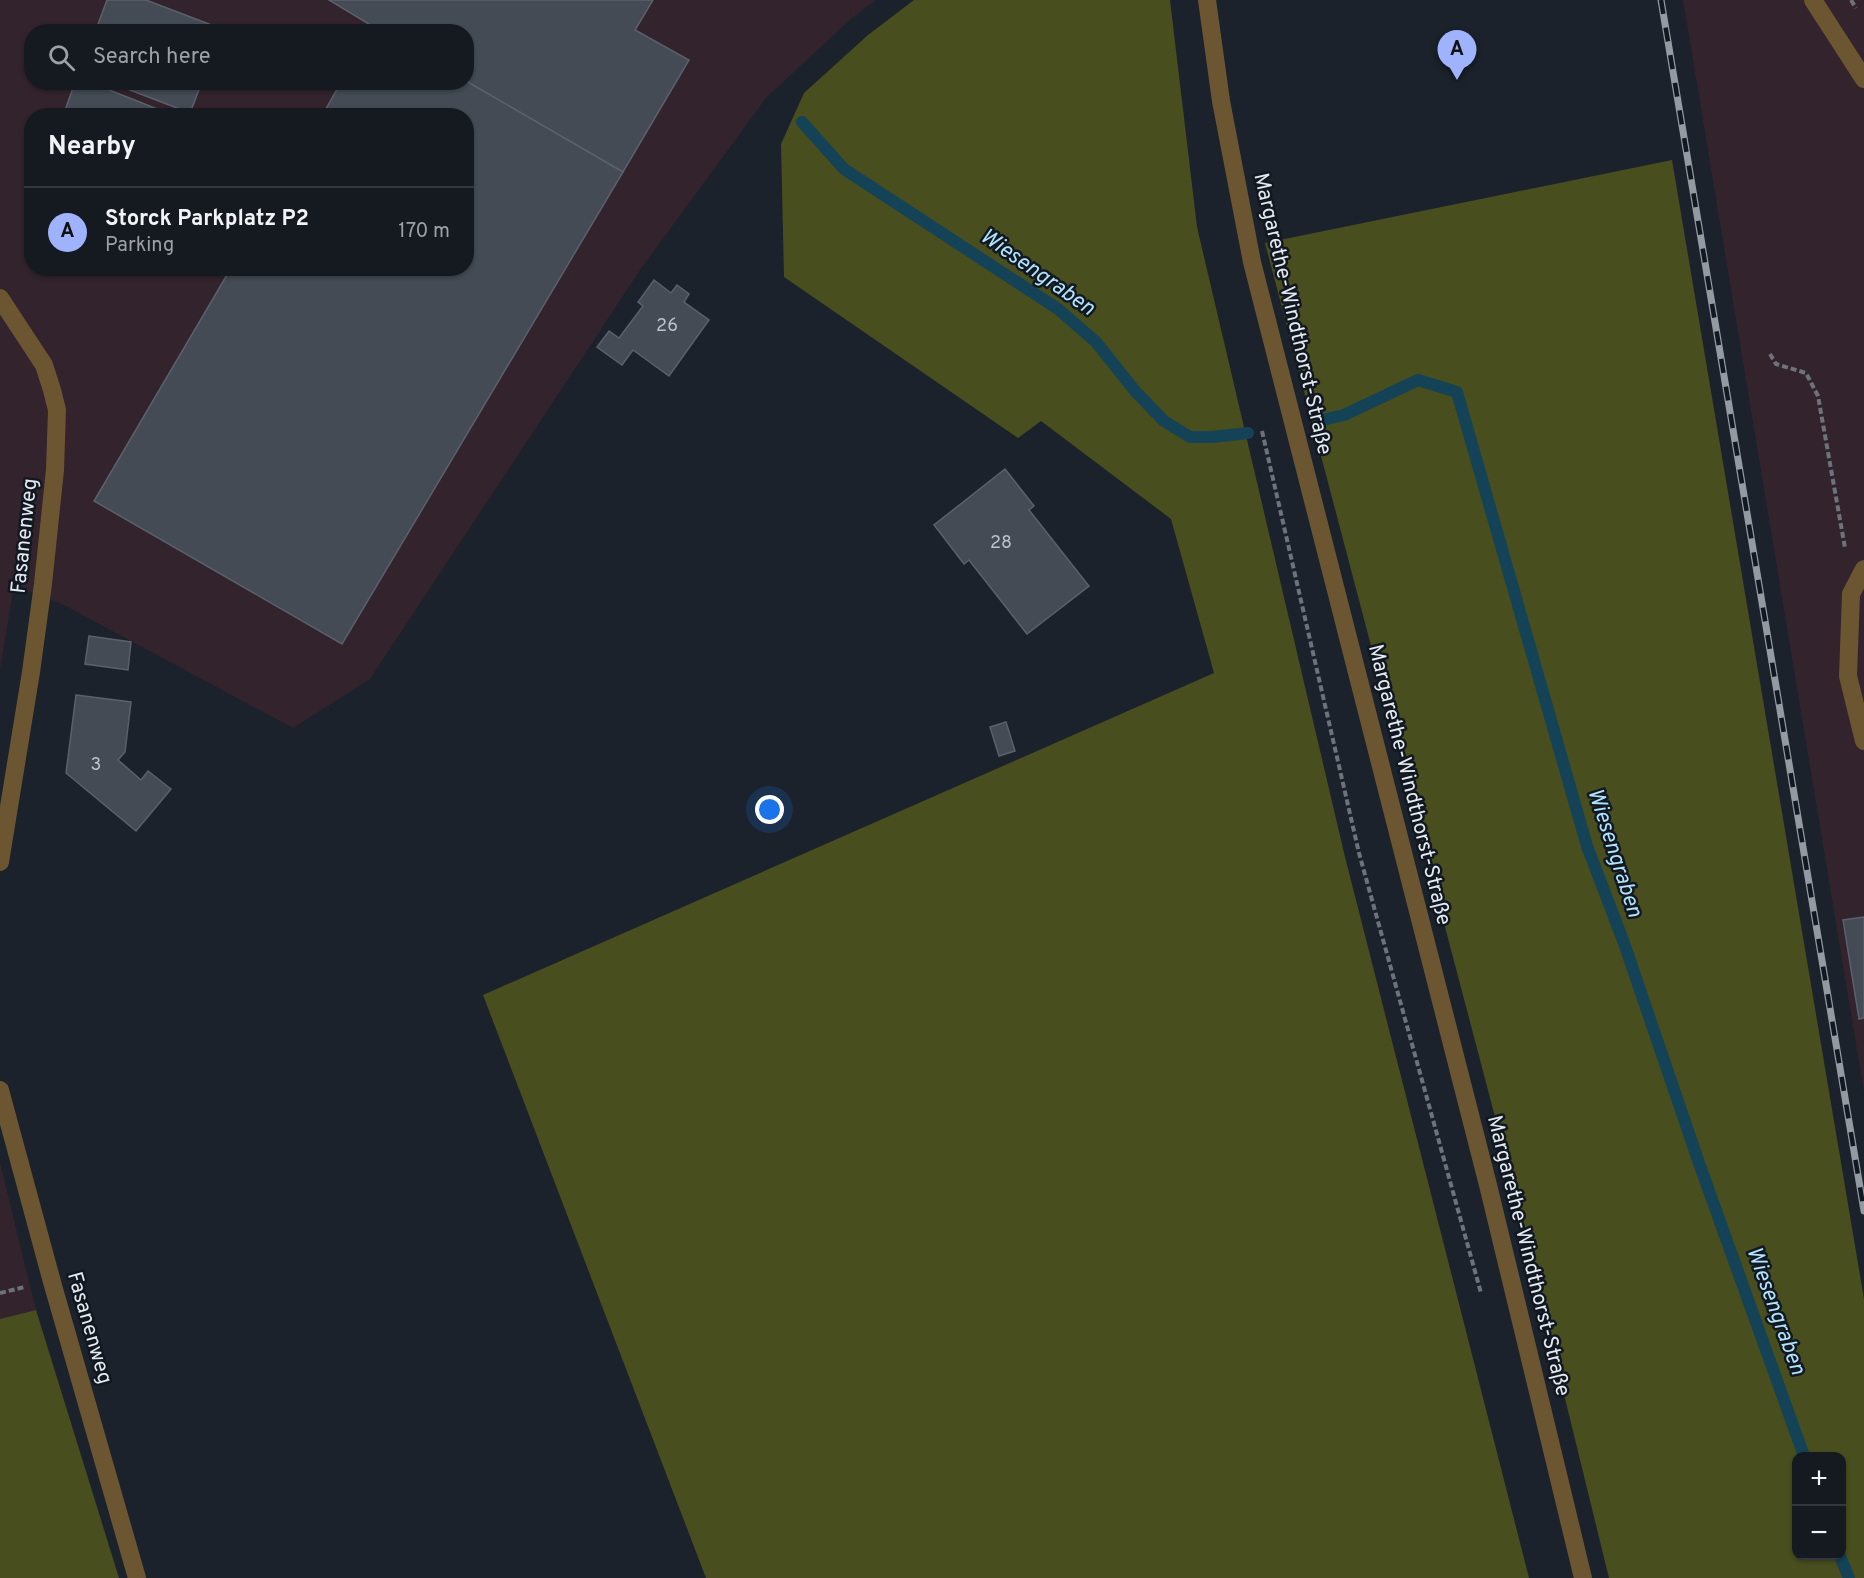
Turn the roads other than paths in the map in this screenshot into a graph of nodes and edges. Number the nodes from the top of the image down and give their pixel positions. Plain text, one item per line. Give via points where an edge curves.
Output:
1 (1207, 0) edge
2 (1813, 0) edge
3 (1864, 79) edge
4 (0, 298) edge
5 (1862, 574) edge
6 (1864, 741) edge
7 (0, 862) edge
8 (0, 1090) edge
9 (137, 1578) edge
10 (1583, 1578) edge

1 - 10 street, Margarethe-Windthorst-Straße via 1221,101 1252,262 1488,1185
2 - 3 street
4 - 7 street, Fasanenweg via 44,365 57,410 43,584
5 - 6 street via 1851,594 1848,676
8 - 9 street, Fasanenweg

